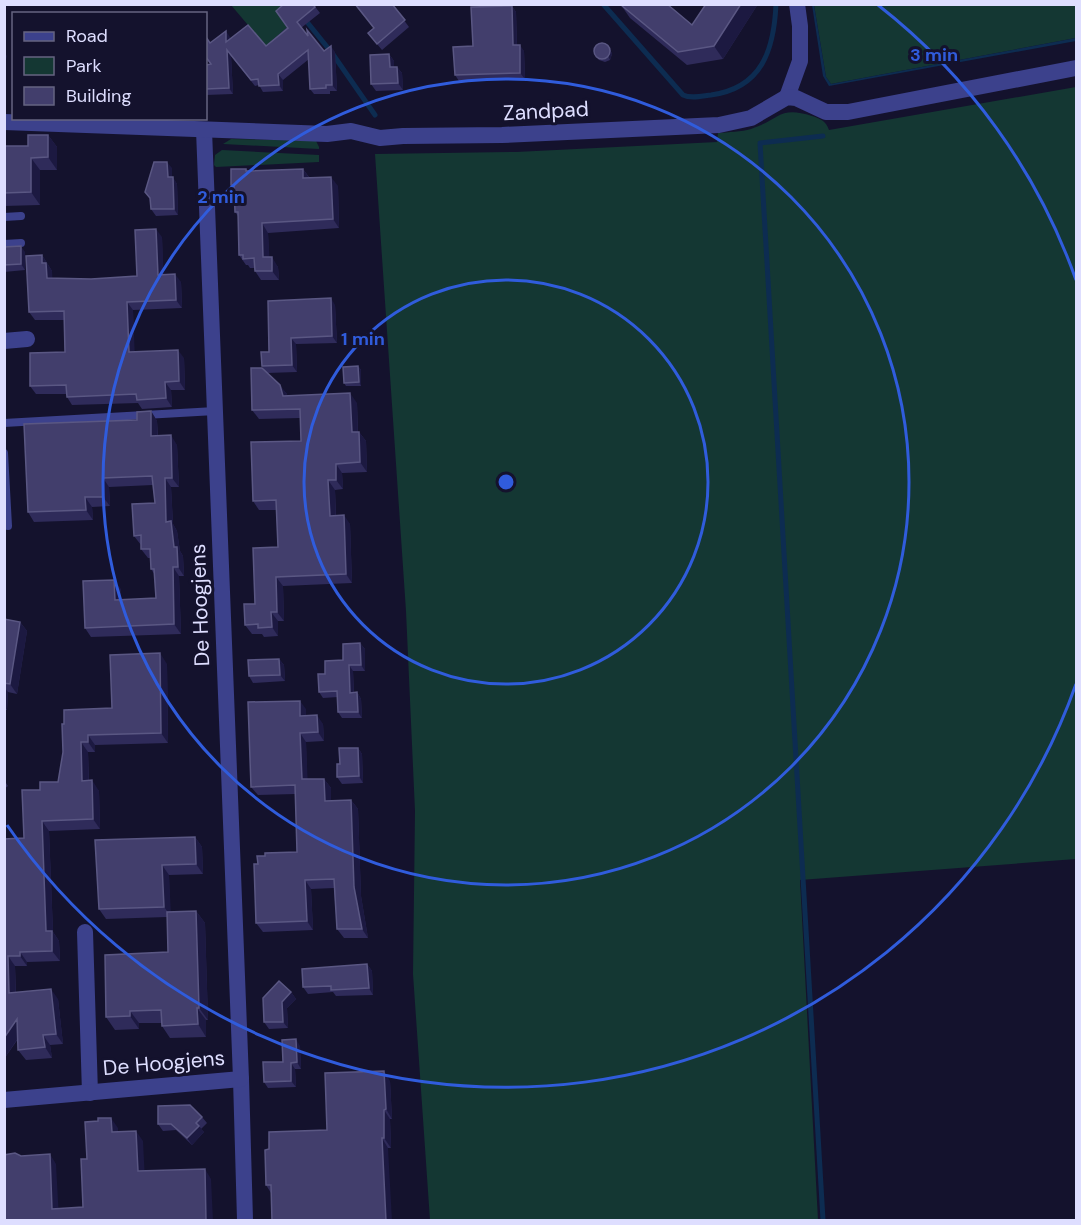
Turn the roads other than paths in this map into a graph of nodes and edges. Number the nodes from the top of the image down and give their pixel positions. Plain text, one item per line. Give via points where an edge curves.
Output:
1 (797, 4) edge
2 (1077, 68) edge
3 (787, 96) junction
4 (4, 122) edge
5 (204, 130) junction
6 (21, 216) dead end
7 (4, 217) edge
8 (21, 243) dead end
9 (4, 244) edge
10 (27, 339) dead end
11 (4, 341) edge
12 (215, 411) junction
13 (4, 423) edge
14 (4, 453) edge
15 (8, 526) dead end
16 (85, 932) dead end
17 (241, 1079) junction
18 (90, 1092) junction
19 (4, 1100) edge
20 (245, 1221) edge

1 - 3 street via 800,61
2 - 3 street via 848,112 826,112
3 - 5 street, Zandpad via 751,118 719,126 388,139 351,131 327,134
4 - 5 street, Zandpad
5 - 12 street, De Hoogjens
6 - 7 lane
8 - 9 lane
10 - 11 street
12 - 13 lane
12 - 17 street, De Hoogjens
14 - 15 lane
16 - 18 street, De Hoogjens
17 - 18 street, De Hoogjens
17 - 20 street, De Hoogjens
18 - 19 street, De Hoogjens

